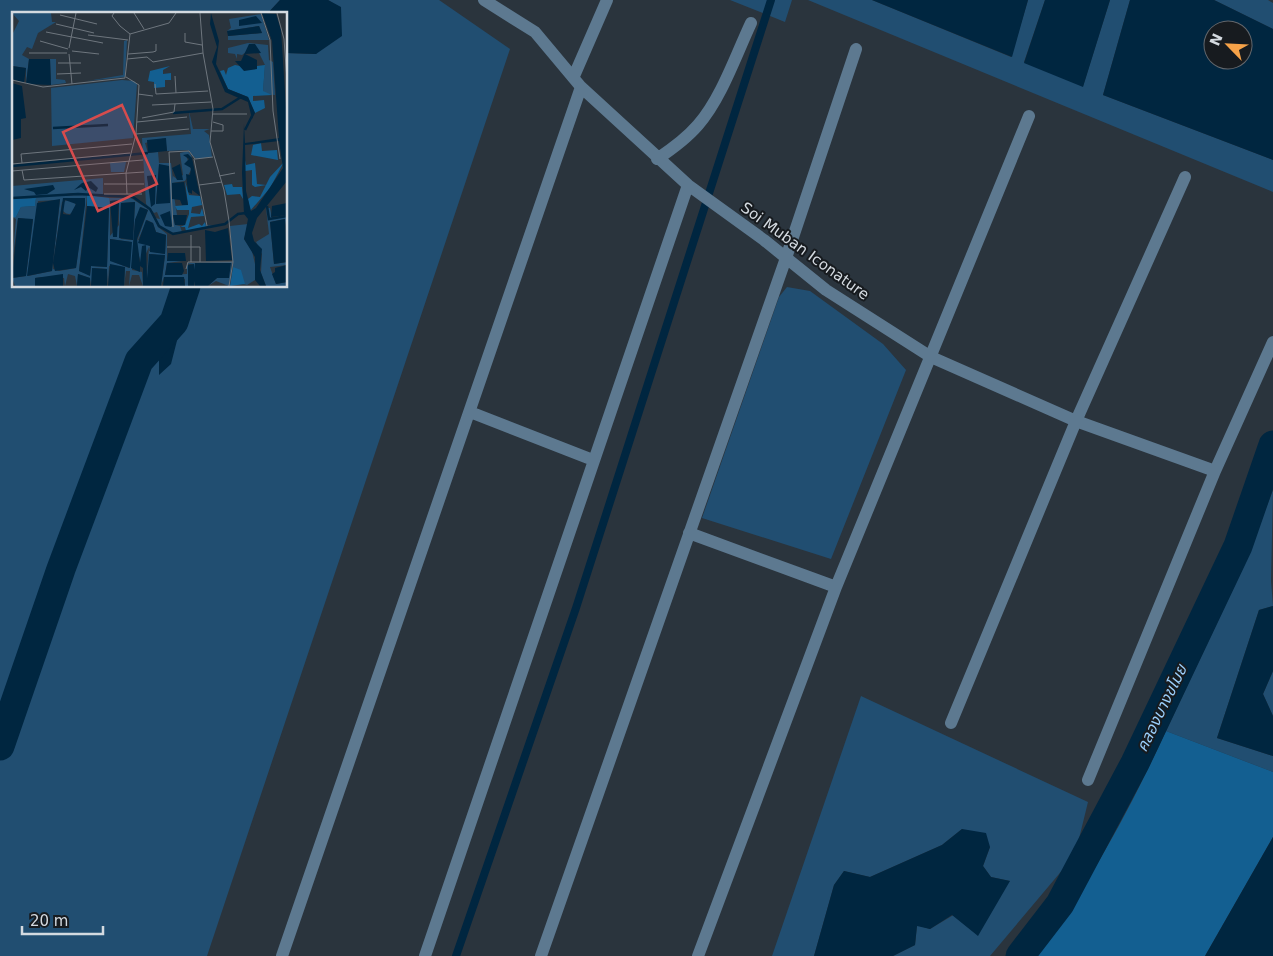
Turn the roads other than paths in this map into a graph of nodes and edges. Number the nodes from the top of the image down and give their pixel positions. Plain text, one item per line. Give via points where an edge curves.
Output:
1 (484, 0) edge
2 (607, 0) edge
3 (751, 23) dead end
4 (856, 49) dead end
5 (574, 76) junction
6 (581, 87) junction
7 (1029, 116) dead end
8 (657, 159) junction
9 (1185, 177) dead end
10 (688, 186) junction
11 (786, 258) junction
12 (1273, 342) edge
13 (931, 357) junction
14 (470, 412) junction
15 (1076, 421) junction
16 (593, 460) junction
17 (1215, 471) junction
18 (689, 533) junction
19 (836, 587) junction
20 (951, 723) dead end
21 (1088, 780) dead end
22 (282, 956) edge
23 (425, 956) edge
24 (540, 956) edge
25 (698, 956) edge

1 - 5 street, Soi Muban Iconature via 535,32
2 - 5 street
3 - 8 street via 715,100 700,124
4 - 11 street
5 - 6 street, Soi Muban Iconature
6 - 8 street, Soi Muban Iconature
6 - 14 street
7 - 13 street
8 - 10 street, Soi Muban Iconature
9 - 15 street
10 - 11 street, Soi Muban Iconature
10 - 16 street
11 - 13 street, Soi Muban Iconature via 826,290
11 - 18 street
12 - 17 street
13 - 15 street, Soi Muban Iconature
13 - 19 street
14 - 16 street
14 - 22 street
15 - 17 street, Soi Muban Iconature
15 - 20 street
16 - 23 street
17 - 21 street
18 - 19 street
18 - 24 street
19 - 25 street

